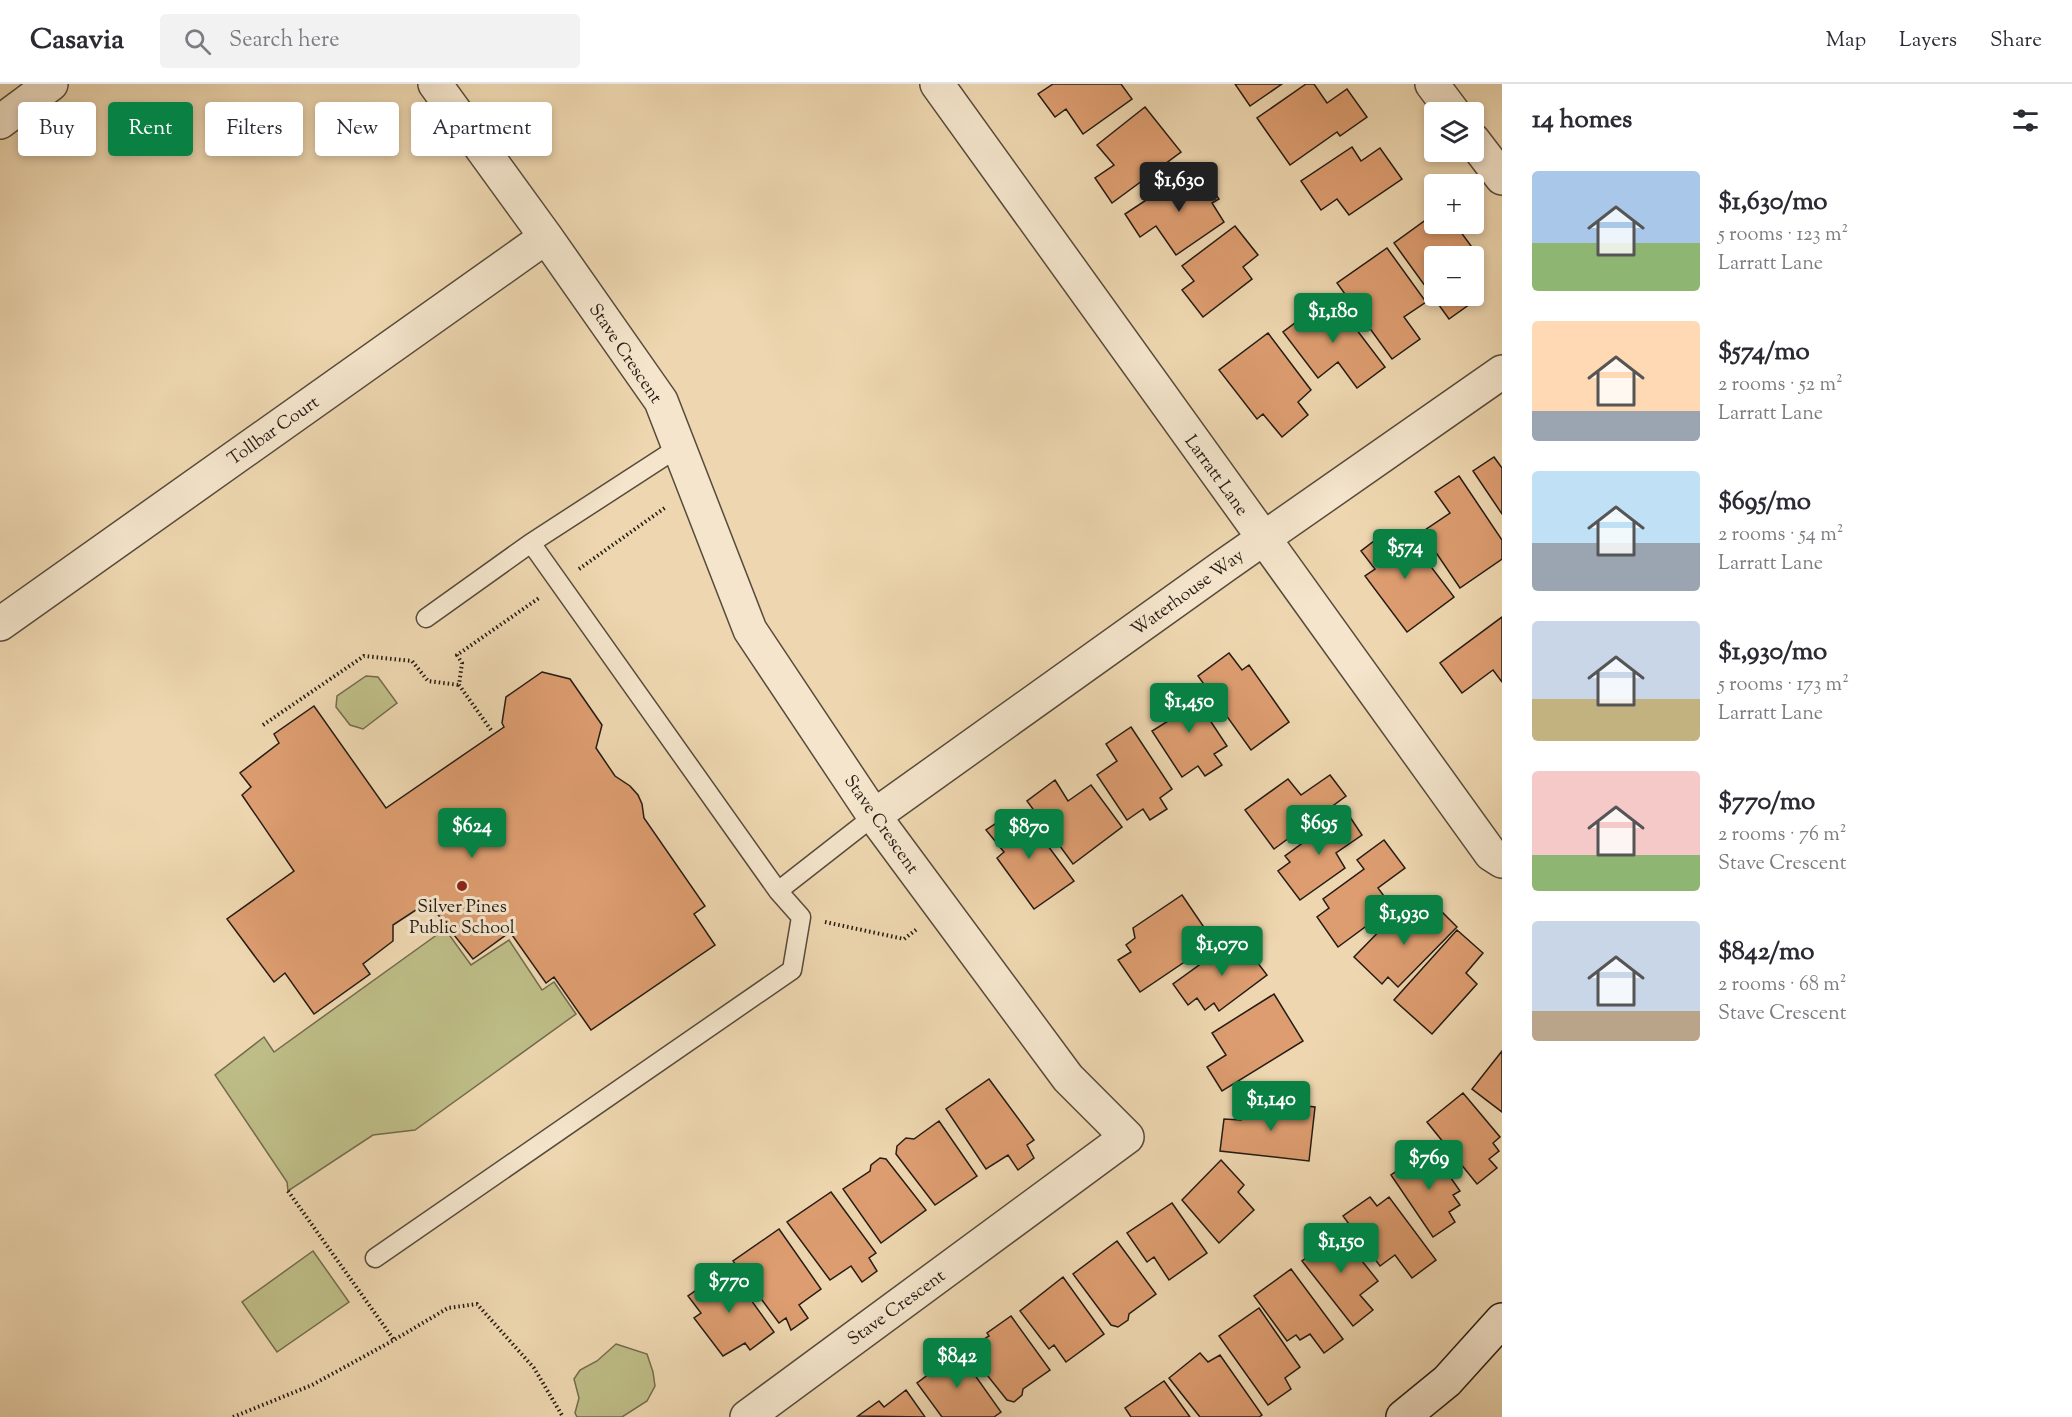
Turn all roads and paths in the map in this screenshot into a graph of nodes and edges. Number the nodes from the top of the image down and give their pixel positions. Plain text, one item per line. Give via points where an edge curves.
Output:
1 (51, 84) edge
2 (435, 84) edge
3 (937, 84) edge
4 (1432, 84) edge
5 (1446, 102) edge
6 (0, 122) edge
7 (1484, 154) edge
8 (1502, 178) edge
9 (546, 237) junction
10 (1502, 372) edge
11 (679, 447) junction
12 (666, 507) dead end
13 (1263, 538) junction
14 (531, 543) junction
15 (560, 584) junction
16 (426, 618) dead end
17 (0, 624) edge
18 (459, 685) junction
19 (263, 725) dead end
20 (491, 730) dead end
21 (874, 816) junction
22 (1502, 861) edge
23 (778, 891) junction
24 (943, 909) junction
25 (801, 917) junction
26 (288, 1191) dead end
27 (375, 1258) dead end
28 (1502, 1320) edge
29 (394, 1340) junction
30 (233, 1417) edge
31 (563, 1417) edge
32 (747, 1417) edge
33 (1403, 1417) edge

1 - 6 street
2 - 9 street, Stave Crescent
3 - 13 street, Larratt Lane
4 - 5 street
7 - 8 street
9 - 11 street, Stave Crescent via 661,401
9 - 17 street, Tollbar Court
10 - 13 street, Waterhouse Way
11 - 14 lane
11 - 21 street, Stave Crescent via 750,630
12 - 15 path
13 - 21 street, Waterhouse Way
13 - 22 street, Larratt Lane via 1491,854
14 - 15 lane
14 - 16 lane
15 - 18 path via 457,655 462,663
15 - 23 lane
18 - 19 path via 428,681 412,661 364,656
18 - 20 path
21 - 23 lane
21 - 24 street, Stave Crescent
23 - 25 lane
24 - 25 path via 904,939
24 - 32 street, Stave Crescent via 1068,1078 1127,1137
25 - 27 lane via 792,970
26 - 29 path
28 - 33 street via 1447,1381
29 - 30 path via 312,1385
29 - 31 path via 448,1308 477,1304 534,1368

